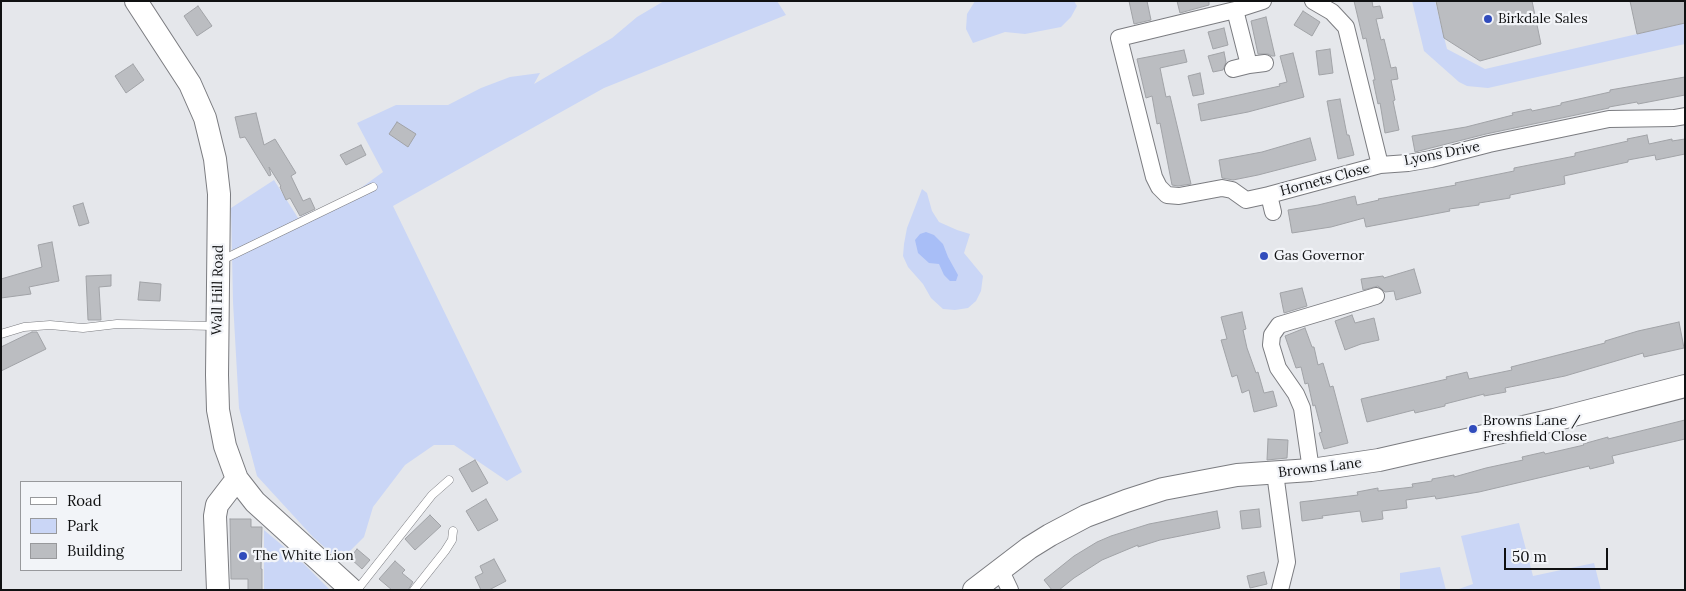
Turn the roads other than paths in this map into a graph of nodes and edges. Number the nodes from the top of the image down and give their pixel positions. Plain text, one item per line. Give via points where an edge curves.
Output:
1 (136, 1) edge
2 (1263, 1) edge
3 (1313, 1) edge
4 (1235, 10) junction
5 (1249, 66) dead end
6 (1685, 116) edge
7 (1380, 164) junction
8 (373, 187) dead end
9 (1269, 195) junction
10 (1273, 212) dead end
11 (219, 262) junction
12 (1376, 296) dead end
13 (216, 326) junction
14 (1, 334) edge
15 (1685, 386) edge
16 (1311, 470) junction
17 (1275, 473) junction
18 (237, 479) junction
19 (449, 480) dead end
20 (452, 531) dead end
21 (1000, 569) junction
22 (218, 590) edge
23 (352, 590) edge
24 (357, 590) edge
25 (414, 590) edge
26 (974, 590) edge
27 (1010, 590) edge
28 (1280, 590) edge

1 - 11 street, Wall Hill Road via 190,84 205,118 219,194
2 - 4 street
3 - 7 street via 1332,12 1346,27
4 - 5 street
4 - 9 street, Hornets Close via 1117,31 1159,187 1167,194 1179,196 1222,188 1232,190 1246,200
6 - 7 street, Lyons Drive via 1609,119 1431,159
7 - 9 street, Hornets Close
8 - 11 lane
9 - 10 street, Hornets Close
11 - 13 street, Wall Hill Road
12 - 16 street via 1279,325 1272,335 1271,345 1278,368 1302,408
13 - 14 lane via 117,324 83,328 50,325 24,327
13 - 18 street, Wall Hill Road via 218,410 225,446
15 - 16 street, Browns Lane via 1456,444
16 - 17 street, Browns Lane
17 - 21 street, Browns Lane via 1200,481 1126,501 1086,516 1050,535
17 - 28 street via 1287,562
18 - 22 street via 217,505 215,516
18 - 23 street, Wall Hill Road via 255,502
19 - 24 lane via 432,495
20 - 25 lane via 452,540 445,552
21 - 26 street, Browns Lane
21 - 27 street

